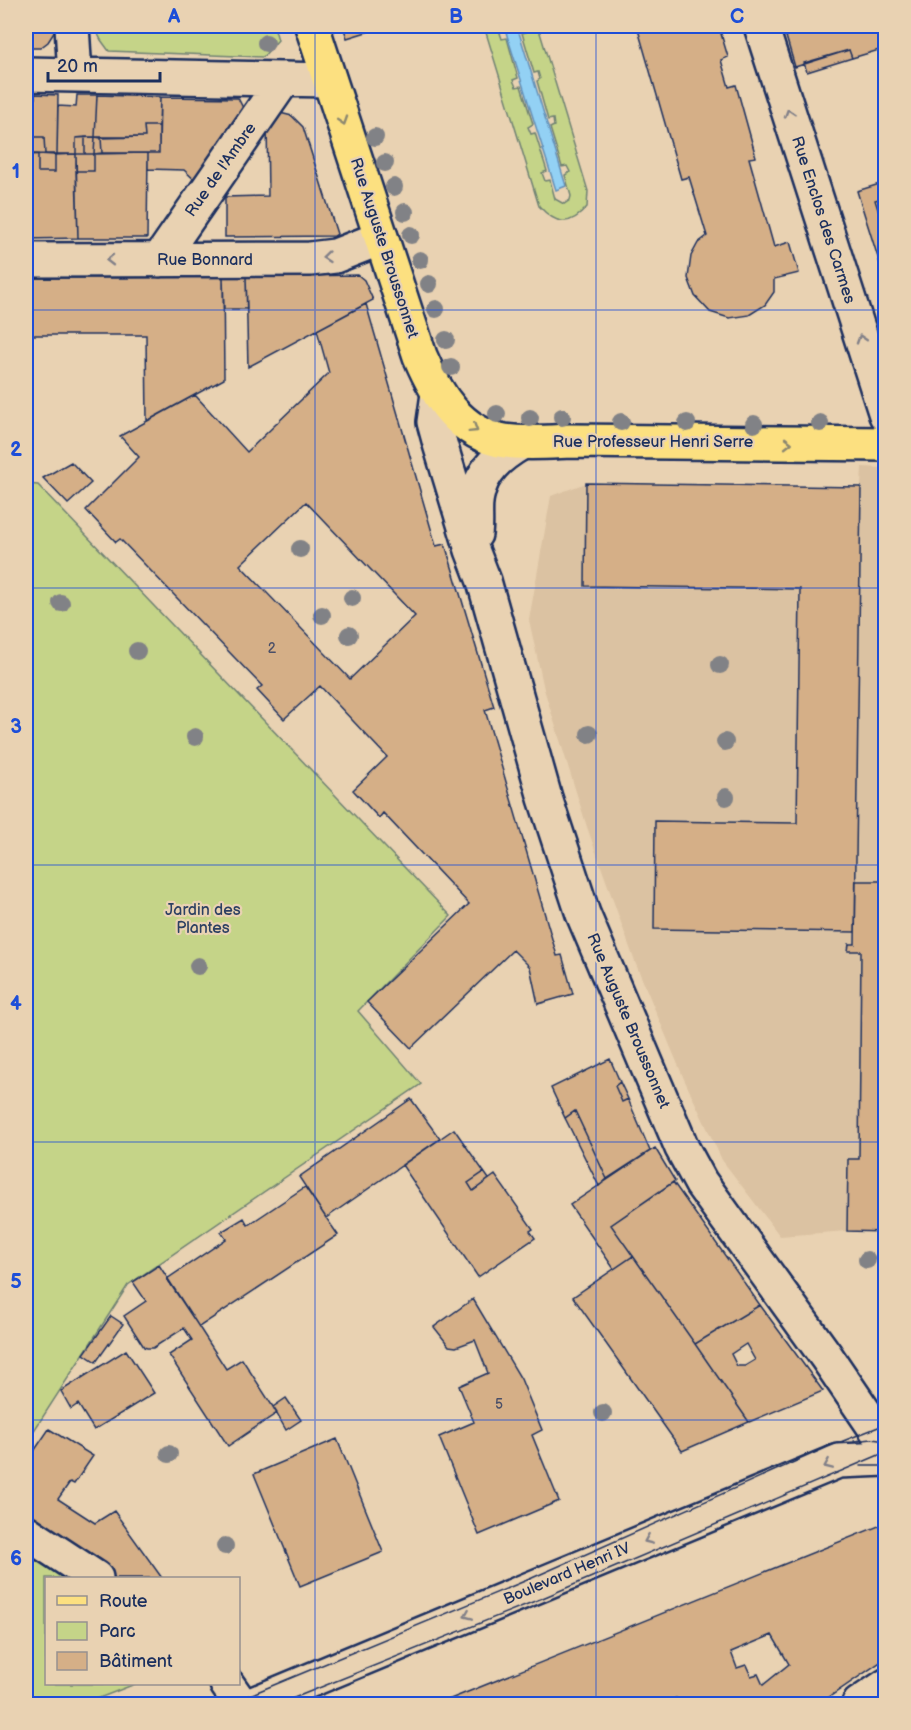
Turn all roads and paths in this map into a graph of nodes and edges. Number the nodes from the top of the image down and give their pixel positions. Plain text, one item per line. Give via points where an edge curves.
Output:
1 (72, 26) edge
2 (312, 26) edge
3 (761, 26) edge
4 (26, 74) edge
5 (75, 75) junction
6 (284, 79) junction
7 (329, 80) junction
8 (381, 238) junction
9 (26, 260) edge
10 (159, 260) junction
11 (438, 394) junction
12 (885, 415) edge
13 (521, 443) junction
14 (885, 444) edge
15 (447, 470) junction
16 (483, 474) junction
17 (472, 550) junction
18 (885, 1444) edge
19 (885, 1459) edge
20 (26, 1532) edge
21 (94, 1577) edge
22 (228, 1685) edge
23 (240, 1704) edge
24 (253, 1704) edge

1 - 5 street
2 - 7 main road, Rue Auguste Broussonnet
12 -> 3 street, Rue Enclos des Carmes
4 - 5 street
5 - 6 street
6 - 7 street
6 - 10 street, Rue de l'Ambre
7 -> 8 main road, Rue Auguste Broussonnet
8 -> 10 street, Rue Bonnard via 335,256 310,259
8 - 11 main road, Rue Auguste Broussonnet via 420,356
10 -> 9 street, Rue Bonnard
11 -> 13 main road, Rue Professeur Henri Serre via 458,418 476,431 493,439
11 - 15 street, Rue Auguste Broussonnet via 434,422
13 -> 14 main road, Rue Professeur Henri Serre
13 - 16 street via 502,454
15 - 16 street via 462,475
15 - 17 street, Rue Auguste Broussonnet
16 - 17 street via 476,497 477,524
17 - 18 street, Rue Auguste Broussonnet via 583,914 682,1148 701,1183
19 -> 24 street, Boulevard Henri IV via 838,1461
20 - 21 street
22 - 23 street

